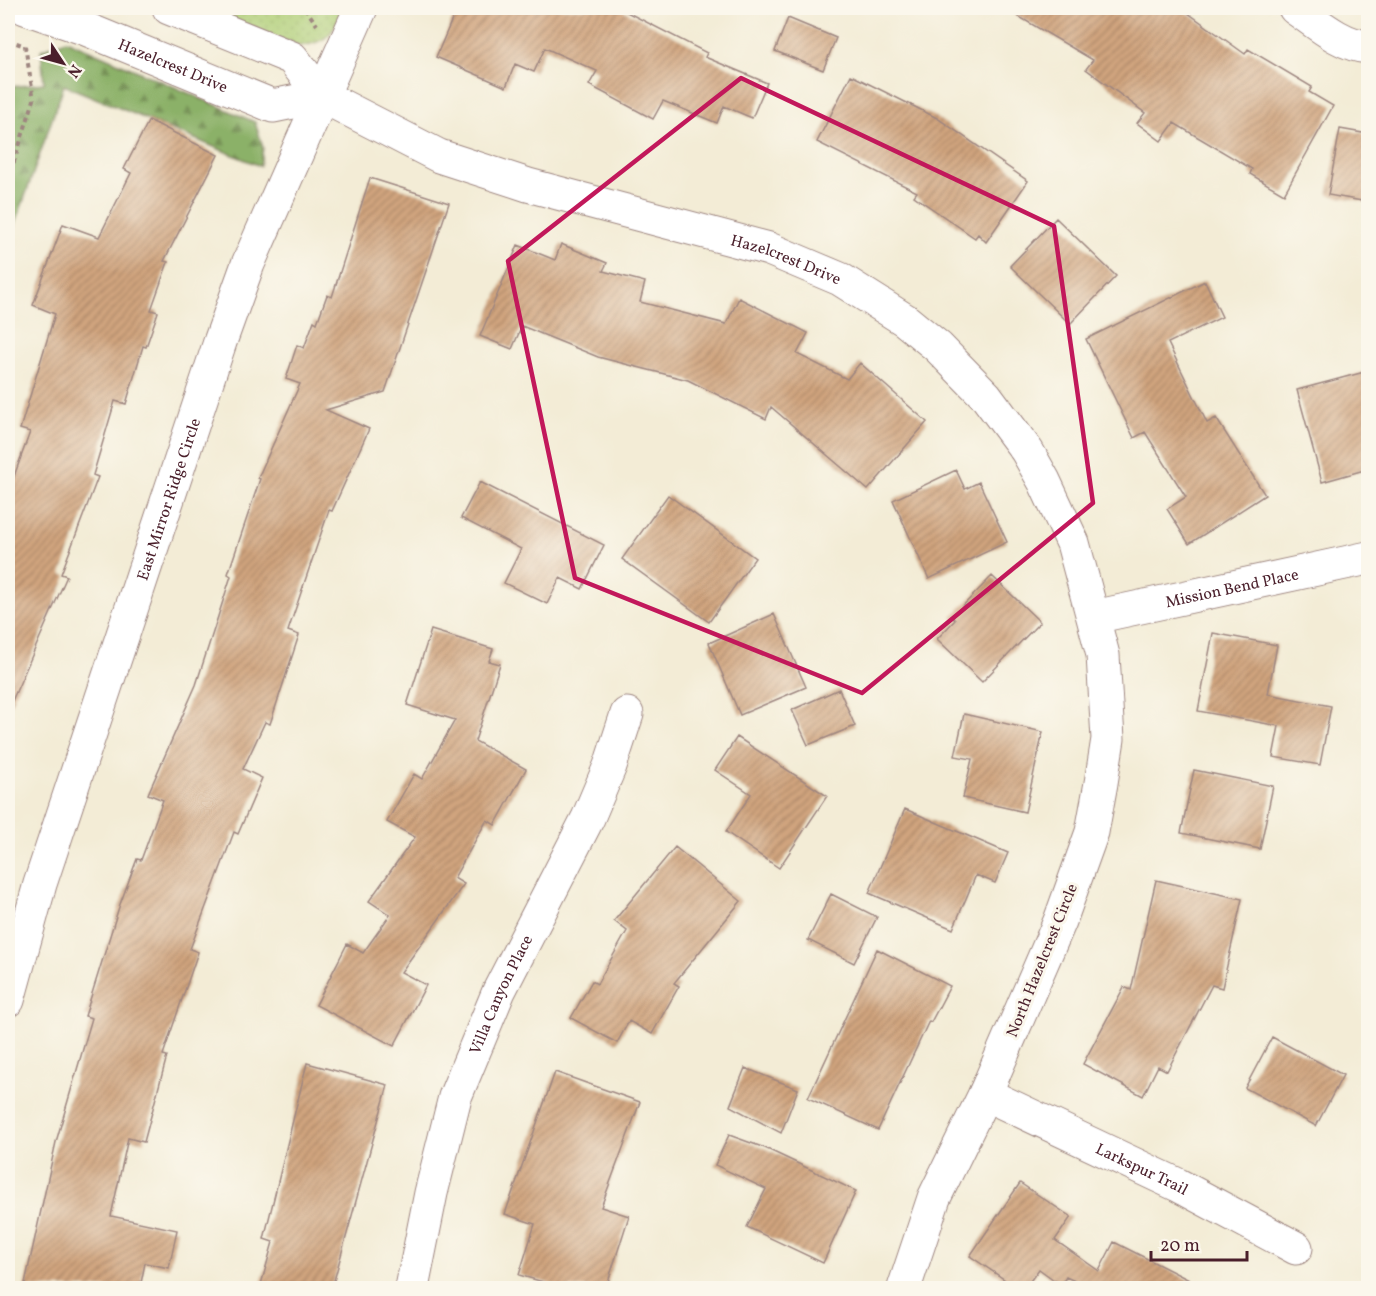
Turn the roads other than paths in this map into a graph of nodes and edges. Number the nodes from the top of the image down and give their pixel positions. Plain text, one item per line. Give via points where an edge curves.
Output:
1 (169, 8) edge
2 (361, 8) edge
3 (1295, 8) edge
4 (32, 10) edge
5 (1368, 47) edge
6 (322, 96) junction
7 (1368, 558) edge
8 (1094, 617) junction
9 (627, 714) dead end
10 (8, 1000) edge
11 (985, 1094) junction
12 (1296, 1248) dead end
13 (412, 1288) edge
14 (904, 1288) edge

1 - 6 street, Hazelcrest Drive via 292,58
2 - 6 street, East Mirror Ridge Circle
3 - 5 street via 1356,46
4 - 6 street, Hazelcrest Drive via 273,106
6 - 8 street, Hazelcrest Drive via 439,156 528,185 769,249 840,279 876,300 938,347 986,396 1027,451 1073,543
6 - 10 street, East Mirror Ridge Circle via 248,264 220,342 40,884
7 - 8 street, Mission Bend Place
8 - 11 street, North Hazelcrest Circle via 1103,655 1108,739 1092,832 1060,921
9 - 13 street, Villa Canyon Place via 588,818 499,991 455,1097
11 - 12 street, Larkspur Trail via 1178,1185
11 - 14 street, North Hazelcrest Circle via 934,1198

